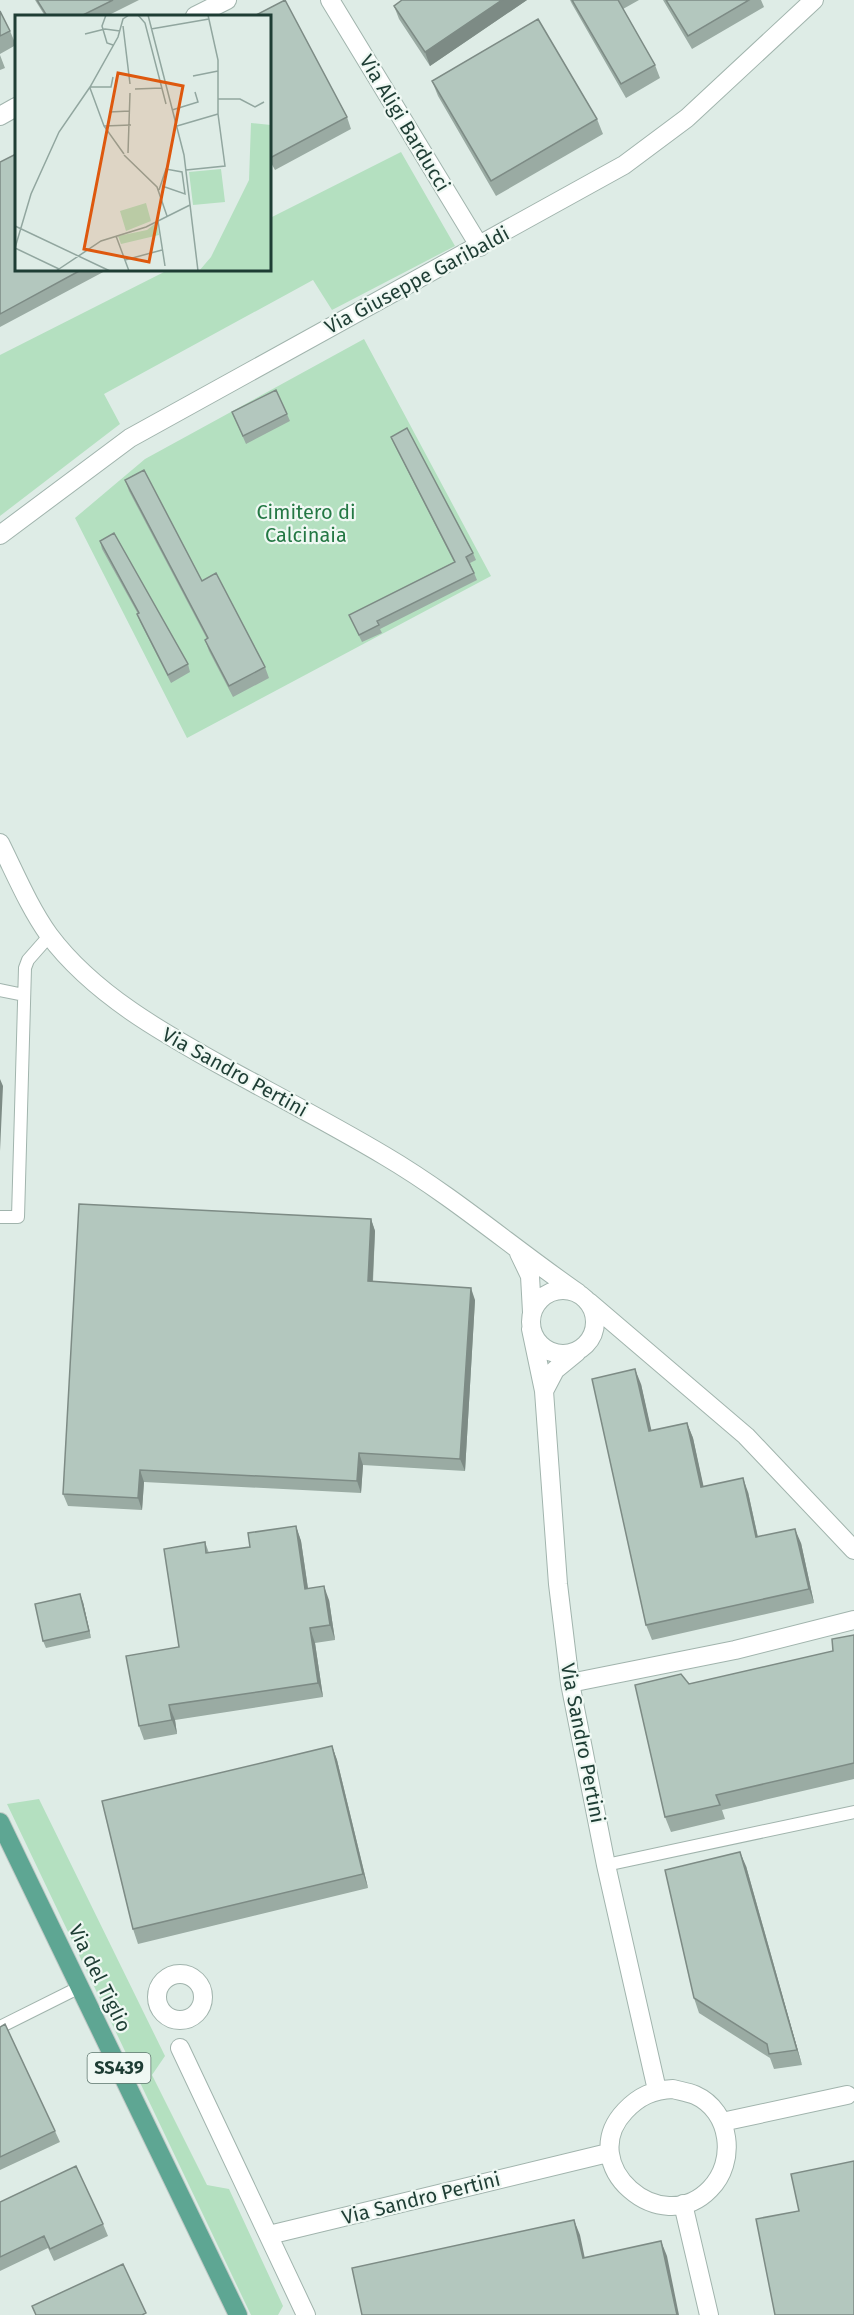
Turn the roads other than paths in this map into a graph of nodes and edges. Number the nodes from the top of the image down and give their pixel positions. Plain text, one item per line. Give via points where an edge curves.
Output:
1 (227, 0) edge
2 (330, 0) edge
3 (814, 0) edge
4 (197, 15) edge
5 (15, 108) edge
6 (0, 116) edge
7 (480, 247) junction
8 (0, 535) edge
9 (0, 843) edge
10 (50, 935) junction
11 (0, 990) edge
12 (24, 995) junction
13 (0, 1217) edge
14 (519, 1252) junction
15 (583, 1298) junction
16 (532, 1320) junction
17 (632, 1339) junction
18 (581, 1348) junction
19 (544, 1391) junction
20 (854, 1550) edge
21 (854, 1620) edge
22 (570, 1683) junction
23 (854, 1812) edge
24 (0, 1822) edge
25 (606, 1865) junction
26 (80, 1987) junction
27 (160, 2011) junction
28 (191, 2018) junction
29 (0, 2027) edge
30 (180, 2048) junction
31 (657, 2090) junction
32 (847, 2095) dead end
33 (722, 2122) junction
34 (608, 2153) junction
35 (683, 2204) junction
36 (269, 2235) junction
37 (238, 2315) edge
38 (306, 2315) edge
39 (709, 2315) edge

1 - 4 street
2 - 7 street, Via Aligi Barducci
3 - 7 street, Via Giuseppe Garibaldi via 660,141
5 - 6 street
7 - 8 street, Via Giuseppe Garibaldi via 130,438
9 - 10 street, Via Sandro Pertini
10 - 12 lane via 28,960
10 - 14 street, Via Sandro Pertini via 81,970 145,1020 385,1156 450,1198
11 - 12 lane
12 - 13 lane via 18,1217
14 - 15 street, Via Sandro Pertini
14 - 16 street, Via Sandro Pertini via 530,1276
15 - 16 street via 560,1290 551,1292 536,1304
15 - 17 street, Via Sandro Pertini
15 - 18 street via 594,1313 595,1325
16 - 18 street via 536,1340 544,1348 567,1354
16 - 19 street, Via Sandro Pertini
17 - 18 street via 604,1336
17 - 20 street, Via Sandro Pertini via 746,1436
18 - 19 street via 560,1364
19 - 22 street, Via Sandro Pertini via 558,1584
21 - 22 street via 735,1650
22 - 25 street, Via Sandro Pertini
23 - 25 lane
24 - 26 main road, Via del Tiglio / SS439
25 - 31 street, Via Sandro Pertini
26 - 29 lane
26 - 37 main road, Via del Tiglio / SS439
27 - 28 street via 176,2020
27 - 28 street via 156,1994 161,1983 169,1976 187,1975 202,1988 203,1996 199,2011
27 - 30 street
28 - 30 street via 181,2035
30 - 36 street
31 - 33 street via 673,2089 697,2096
31 - 34 street via 636,2099 618,2119
32 - 33 street
33 - 35 street via 727,2156 724,2168 704,2195
34 - 35 street via 618,2177 639,2198 666,2206
34 - 36 street, Via Sandro Pertini
35 - 39 street
36 - 38 street

